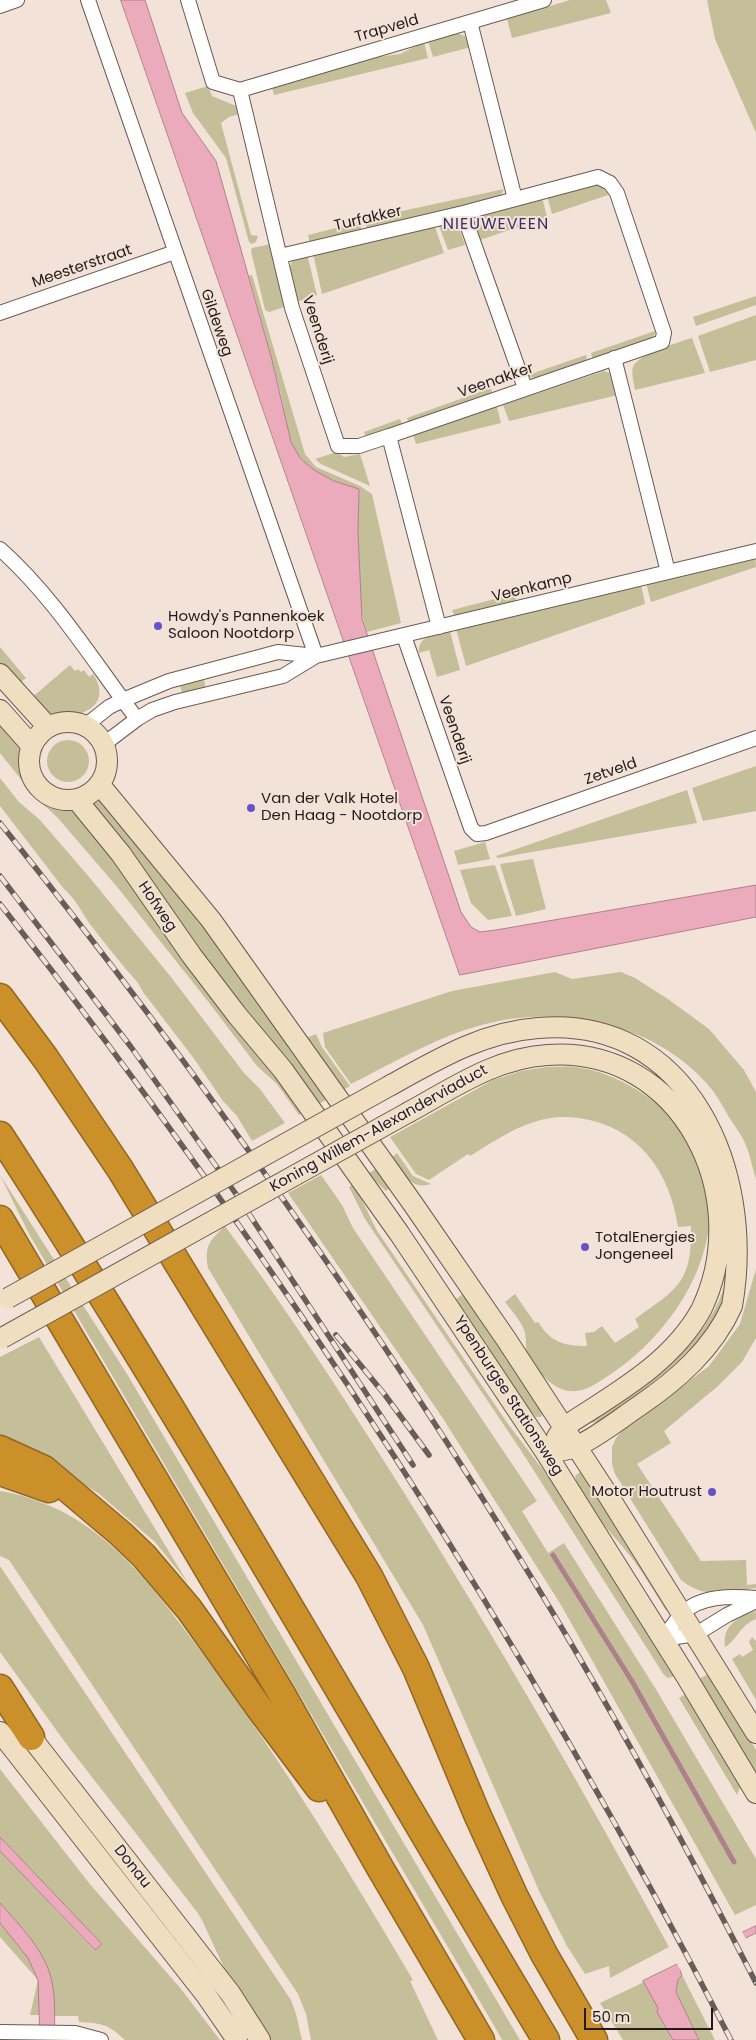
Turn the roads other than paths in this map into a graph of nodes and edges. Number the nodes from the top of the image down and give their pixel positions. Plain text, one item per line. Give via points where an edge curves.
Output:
1 (17, 0) edge
2 (88, 0) edge
3 (188, 0) edge
4 (544, 0) edge
5 (0, 6) edge
6 (470, 22) junction
7 (240, 90) junction
8 (515, 199) junction
9 (463, 214) junction
10 (635, 248) joint
11 (174, 252) junction
12 (280, 256) junction
13 (0, 313) edge
14 (614, 358) junction
15 (524, 388) junction
16 (389, 436) junction
17 (0, 549) edge
18 (756, 550) edge
19 (668, 572) junction
20 (439, 627) junction
21 (404, 636) junction
22 (316, 656) junction
23 (0, 674) edge
24 (123, 700) junction
25 (0, 710) edge
26 (137, 719) junction
27 (86, 726) junction
28 (48, 727) junction
29 (756, 738) edge
30 (104, 744) junction
31 (32, 746) junction
32 (100, 785) junction
33 (77, 800) junction
34 (477, 834) joint
35 (262, 992) joint
36 (0, 997) edge
37 (237, 1015) joint
38 (0, 1136) edge
39 (0, 1219) edge
40 (150, 1219) junction
41 (167, 1246) junction
42 (0, 1303) edge
43 (1, 1338) edge
44 (564, 1427) junction
45 (577, 1447) junction
46 (0, 1449) edge
47 (546, 1453) junction
48 (0, 1472) edge
49 (121, 1534) junction
50 (756, 1600) edge
51 (682, 1613) junction
52 (696, 1634) junction
53 (663, 1639) junction
54 (0, 1688) edge
55 (0, 1698) edge
56 (0, 1732) edge
57 (756, 1733) edge
58 (31, 1737) junction
59 (756, 1792) edge
60 (379, 1866) junction
61 (0, 2032) edge
62 (478, 2034) edge
63 (101, 2040) edge
64 (237, 2040) edge
65 (260, 2040) edge
66 (546, 2040) edge
67 (594, 2040) edge

1 - 5 street
2 - 11 street, Gildeweg
3 - 7 street via 212,82
4 - 6 street, Trapveld
6 - 7 street, Trapveld
6 - 8 street
7 - 12 street, Veenderij
8 - 9 street, Turfakker
8 - 10 street, Turfakker via 598,177 610,183 618,193
9 - 12 street, Turfakker
9 - 15 street
10 - 14 street, Veenakker via 664,333 662,342
11 - 13 street, Meesterstraat
11 - 22 street, Gildeweg
12 - 16 street, Veenderij via 292,308 338,446 360,446
14 - 15 street, Veenakker
14 - 19 street
15 - 16 street, Veenakker
16 - 20 street
17 - 24 street via 38,587
18 - 19 street, Veenkamp
19 - 20 street, Veenkamp
20 - 21 street, Veenkamp
21 - 22 street, Veenkamp
21 - 34 street, Veenderij via 471,828
22 - 24 street, Veenkamp via 278,652 169,681
22 - 26 street, Veenkamp via 283,676 176,702
23 - 28 main road
24 - 26 street
24 - 27 street, Veenkamp
25 - 31 main road
26 - 30 street, Veenkamp
27 - 28 main road via 66,722
27 - 30 main road
28 - 31 main road
29 - 34 street, Zetveld
30 - 32 main road via 108,765
31 - 33 main road via 29,767 38,786 56,799
32 - 33 main road
32 - 35 main road, Hofweg via 205,912
33 - 37 main road, Hofweg
35 - 44 main road, Ypenburgse Stationsweg via 414,1204
36 - 40 highway via 89,1121
37 - 47 main road, Ypenburgse Stationsweg via 283,1070 399,1232
38 - 66 highway via 189,1436
39 - 60 highway via 283,1696
40 - 41 highway
40 - 42 main road, Koning Willem-Alexanderviaduct, bridge
40 - 45 main road, Koning Willem-Alexanderviaduct, bridge via 457,1049 488,1037 536,1028 577,1028 629,1043 666,1064 698,1092 726,1130 744,1178 749,1220 746,1261 731,1307 710,1342 681,1373 648,1400
41 - 43 main road, Koning Willem-Alexanderviaduct, bridge
41 - 44 main road, Koning Willem-Alexanderviaduct, bridge via 496,1066 538,1056 575,1056 602,1061 636,1074 683,1113 707,1150 719,1186 724,1221 720,1262 705,1303 684,1334 657,1363
41 - 67 highway via 354,1551 397,1629 424,1685 489,1842 526,1918
44 - 45 main road, Ypenburgse Stationsweg
44 - 47 main road, Koning Willem-Alexanderviaduct
45 - 47 main road, Koning Willem-Alexanderviaduct
45 - 51 main road, Ypenburgse Stationsweg
46 - 49 highway via 44,1469
47 - 53 main road, Ypenburgse Stationsweg
48 - 49 highway via 64,1496
49 - 60 highway via 183,1602
50 - 51 street via 738,1597 710,1599
50 - 52 street
51 - 52 main road, Ypenburgse Stationsweg
51 - 53 street
52 - 53 street
52 - 57 main road, Ypenburgse Stationsweg
53 - 59 main road, Ypenburgse Stationsweg
54 - 58 highway
55 - 58 main road, Donau
56 - 64 main road, Donau via 201,1988
58 - 65 main road, Donau via 214,1972
60 - 62 highway
61 - 63 street via 75,2033

